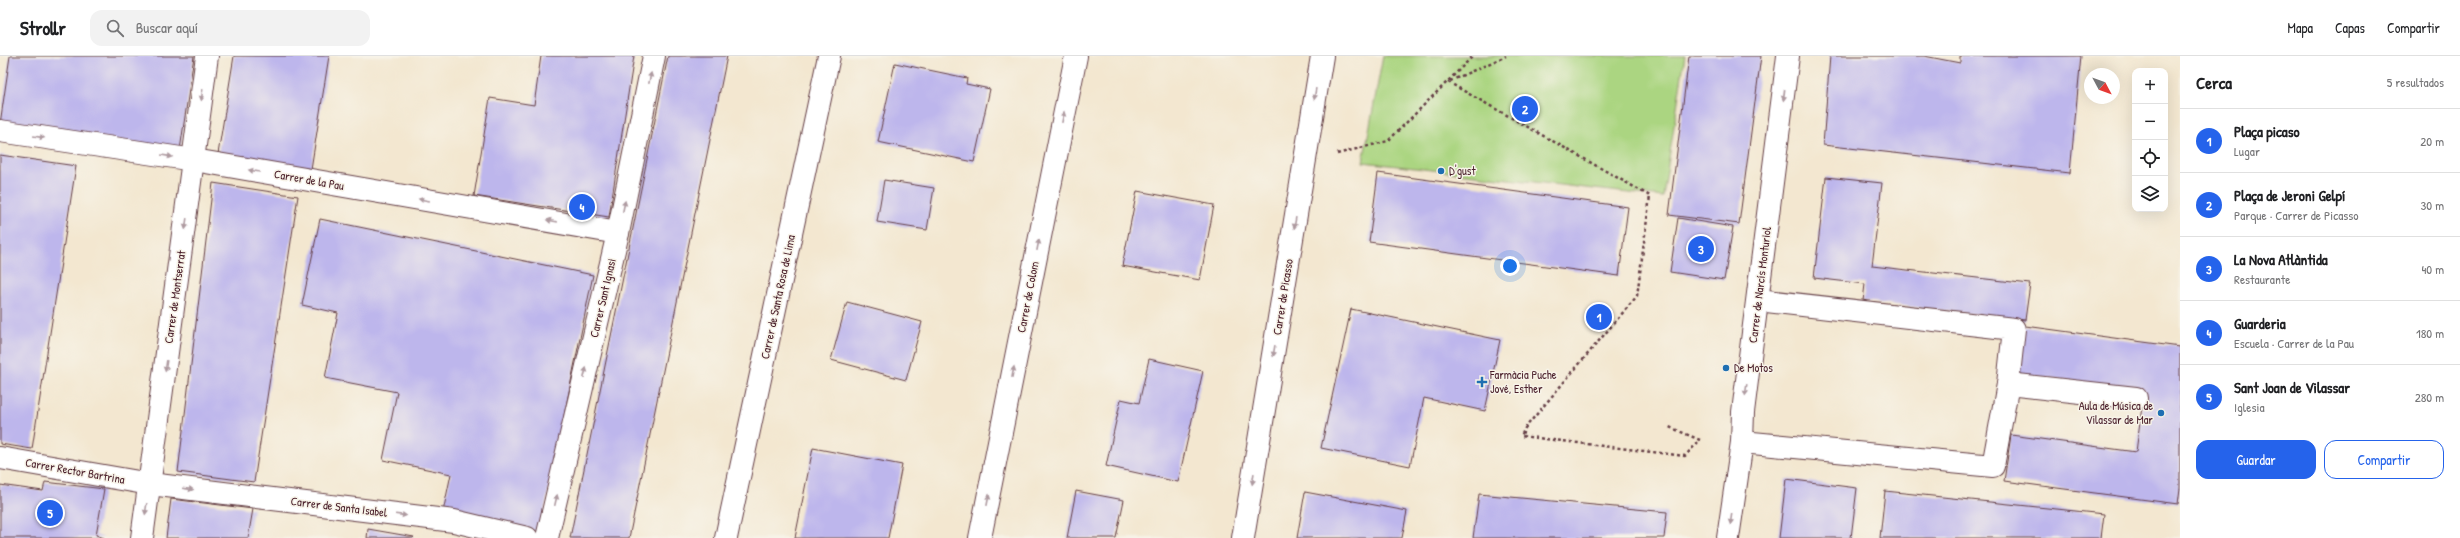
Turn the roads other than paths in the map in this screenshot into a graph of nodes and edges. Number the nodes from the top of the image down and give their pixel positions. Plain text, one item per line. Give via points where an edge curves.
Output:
1 (207, 56) edge
2 (654, 56) edge
3 (829, 56) edge
4 (1076, 56) edge
5 (1322, 56) edge
6 (1788, 56) edge
7 (0, 131) edge
8 (194, 160) junction
9 (618, 233) junction
10 (1758, 300) junction
11 (2008, 384) junction
12 (2136, 398) dead end
13 (1742, 442) junction
14 (0, 458) edge
15 (150, 484) junction
16 (142, 538) edge
17 (527, 538) edge
18 (547, 538) edge
19 (726, 538) edge
20 (980, 538) edge
21 (1244, 538) edge
22 (1728, 538) edge

1 -> 8 street, Carrer de Montserrat
9 -> 2 street, Carrer Sant Ignasi
3 - 19 street, Carrer de Santa Rosa de Lima
20 -> 4 street, Carrer de Colom
5 -> 21 street, Carrer de Picasso
6 -> 10 street, Carrer de Narcís Monturiol
7 -> 8 street, Carrer de la Pau
9 -> 8 street, Carrer de la Pau
8 -> 15 street, Carrer de Montserrat
18 -> 9 street, Carrer Sant Ignasi
10 - 11 street via 2014,329
10 -> 13 street, Carrer de Narcís Monturiol via 1743,412
11 - 12 street
11 - 13 street via 1993,466
13 -> 22 street, Carrer de Narcís Monturiol
14 - 15 street, Carrer Rector Bartrina
15 -> 16 street, Carrer de Montserrat
15 -> 17 street, Carrer de Santa Isabel via 454,521

